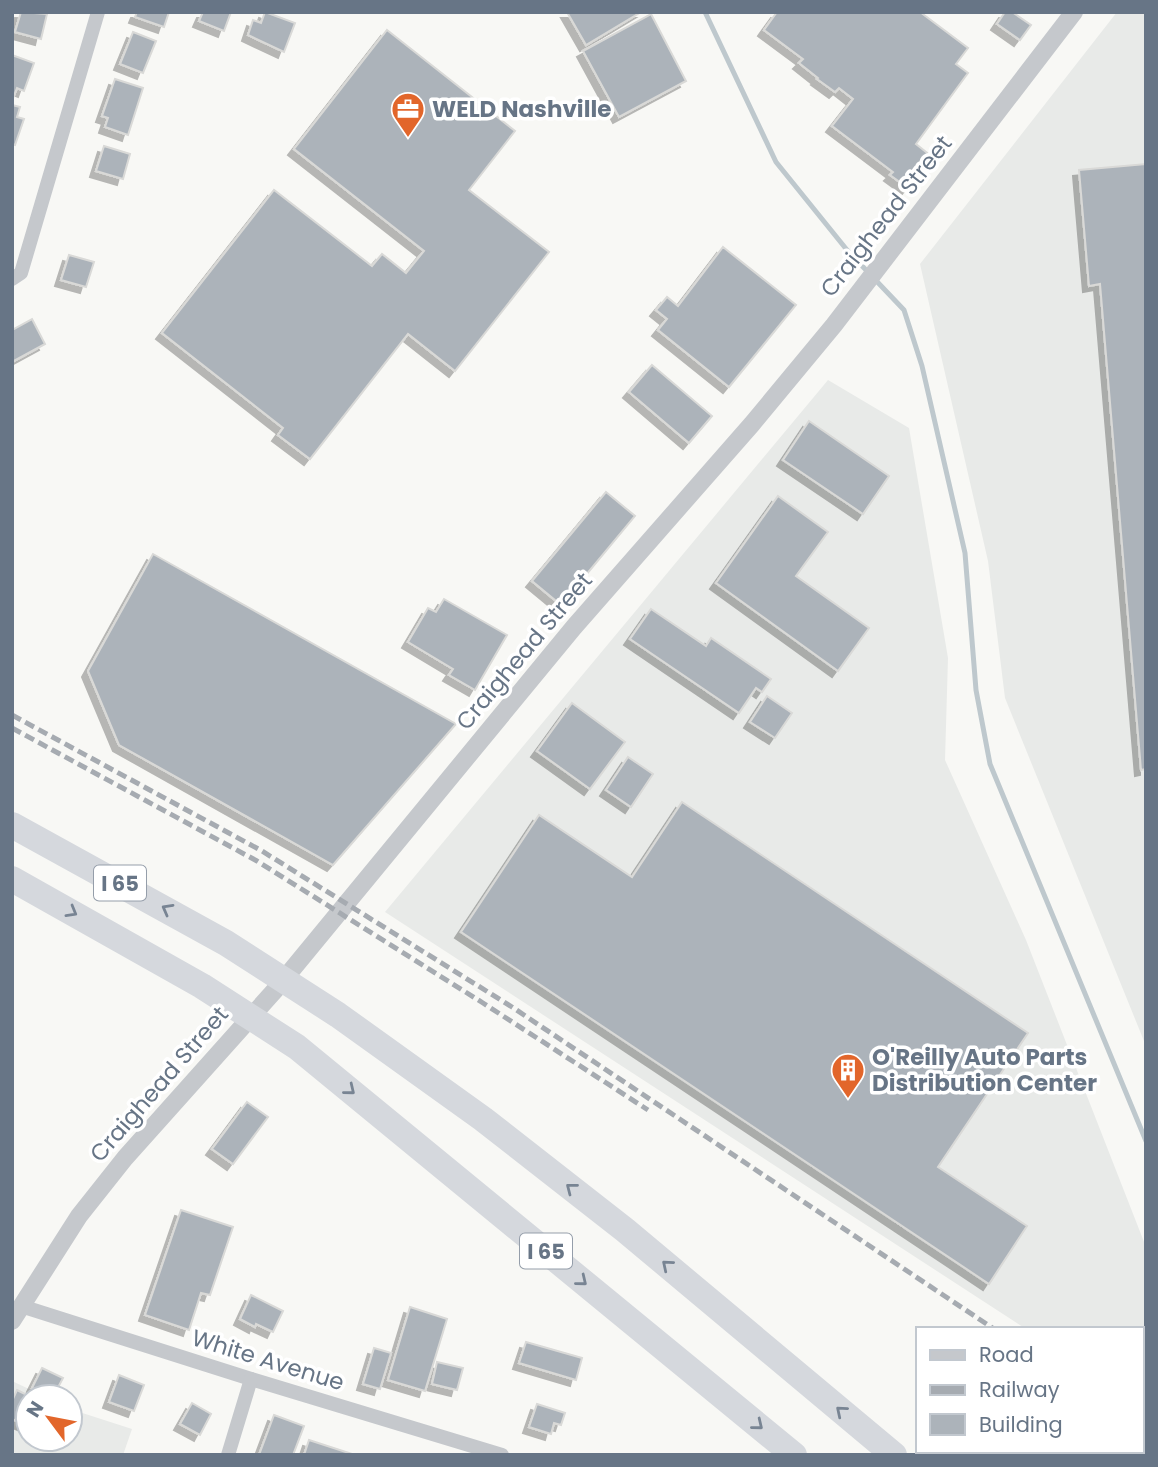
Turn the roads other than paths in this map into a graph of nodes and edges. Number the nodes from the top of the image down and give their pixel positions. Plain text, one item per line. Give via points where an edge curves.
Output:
1 (98, 12) edge
2 (1074, 12) edge
3 (12, 279) edge
4 (12, 825) edge
5 (12, 879) edge
6 (17, 1314) edge
7 (251, 1380) junction
8 (228, 1455) edge
9 (502, 1455) edge
10 (794, 1455) edge
11 (894, 1455) edge

1 - 3 street via 21,273
2 - 6 street, Craighead Street via 736,444 557,646 276,989 125,1158 79,1216
11 -> 4 highway, I 65 via 625,1230 483,1119 338,1015 226,943
5 -> 10 highway, I 65 via 202,986 297,1047
6 - 7 street, White Avenue
7 - 8 street
7 - 9 street, White Avenue

